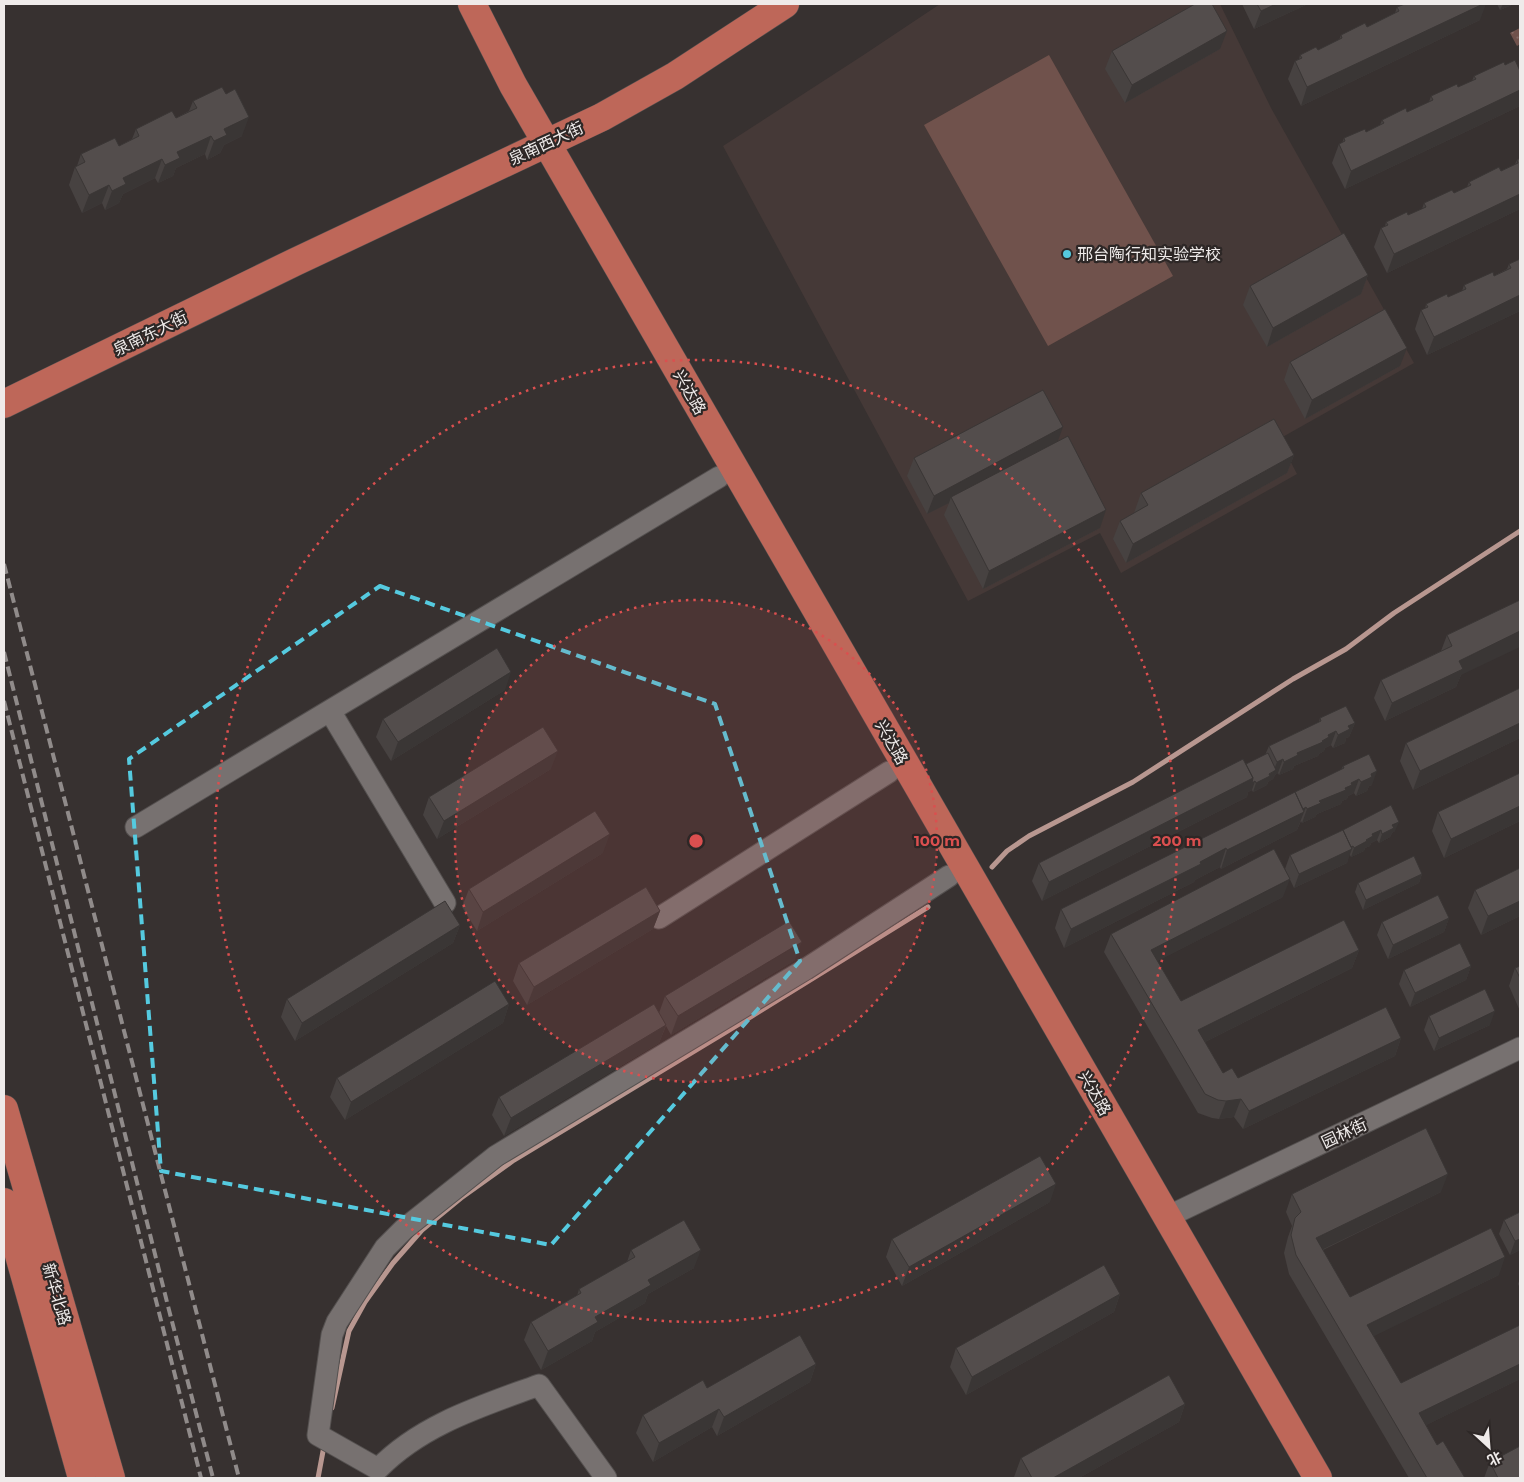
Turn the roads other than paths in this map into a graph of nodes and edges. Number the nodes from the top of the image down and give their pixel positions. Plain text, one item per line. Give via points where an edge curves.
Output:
1 (455, 4) edge
2 (472, 4) edge
3 (754, 4) edge
4 (785, 4) edge
5 (535, 139) junction
6 (292, 255) junction
7 (4, 384) edge
8 (4, 404) edge
9 (719, 477) junction
10 (330, 710) junction
11 (889, 772) junction
12 (136, 827) dead end
13 (949, 876) junction
14 (446, 903) edge
15 (659, 918) edge
16 (1520, 1048) edge
17 (4, 1109) edge
18 (4, 1202) edge
19 (1167, 1217) junction
20 (82, 1478) edge
21 (111, 1478) edge
22 (606, 1478) edge
23 (1298, 1478) edge
24 (1318, 1478) edge

1 - 5 main road, 兴达路
2 - 5 main road, 兴达路 via 513,85
3 - 5 main road, 泉南西大街
4 - 5 main road, 泉南西大街 via 645,94 602,117
5 - 6 main road, 泉南西大街
5 - 9 main road, 兴达路
5 - 19 main road, 兴达路
6 - 7 main road, 泉南东大街
6 - 8 main road, 泉南东大街
9 - 10 street
9 - 11 main road, 兴达路
10 - 12 street
10 - 14 street
11 - 13 main road, 兴达路
11 - 15 street
13 - 22 street via 806,969 496,1156 404,1229 386,1248 337,1322 332,1335 318,1435 378,1469 413,1439 448,1420 539,1385
13 - 23 main road, 兴达路
16 - 19 street, 园林街
17 - 21 main road, 新华北路
18 - 20 main road, 新华北路
19 - 24 main road, 兴达路

